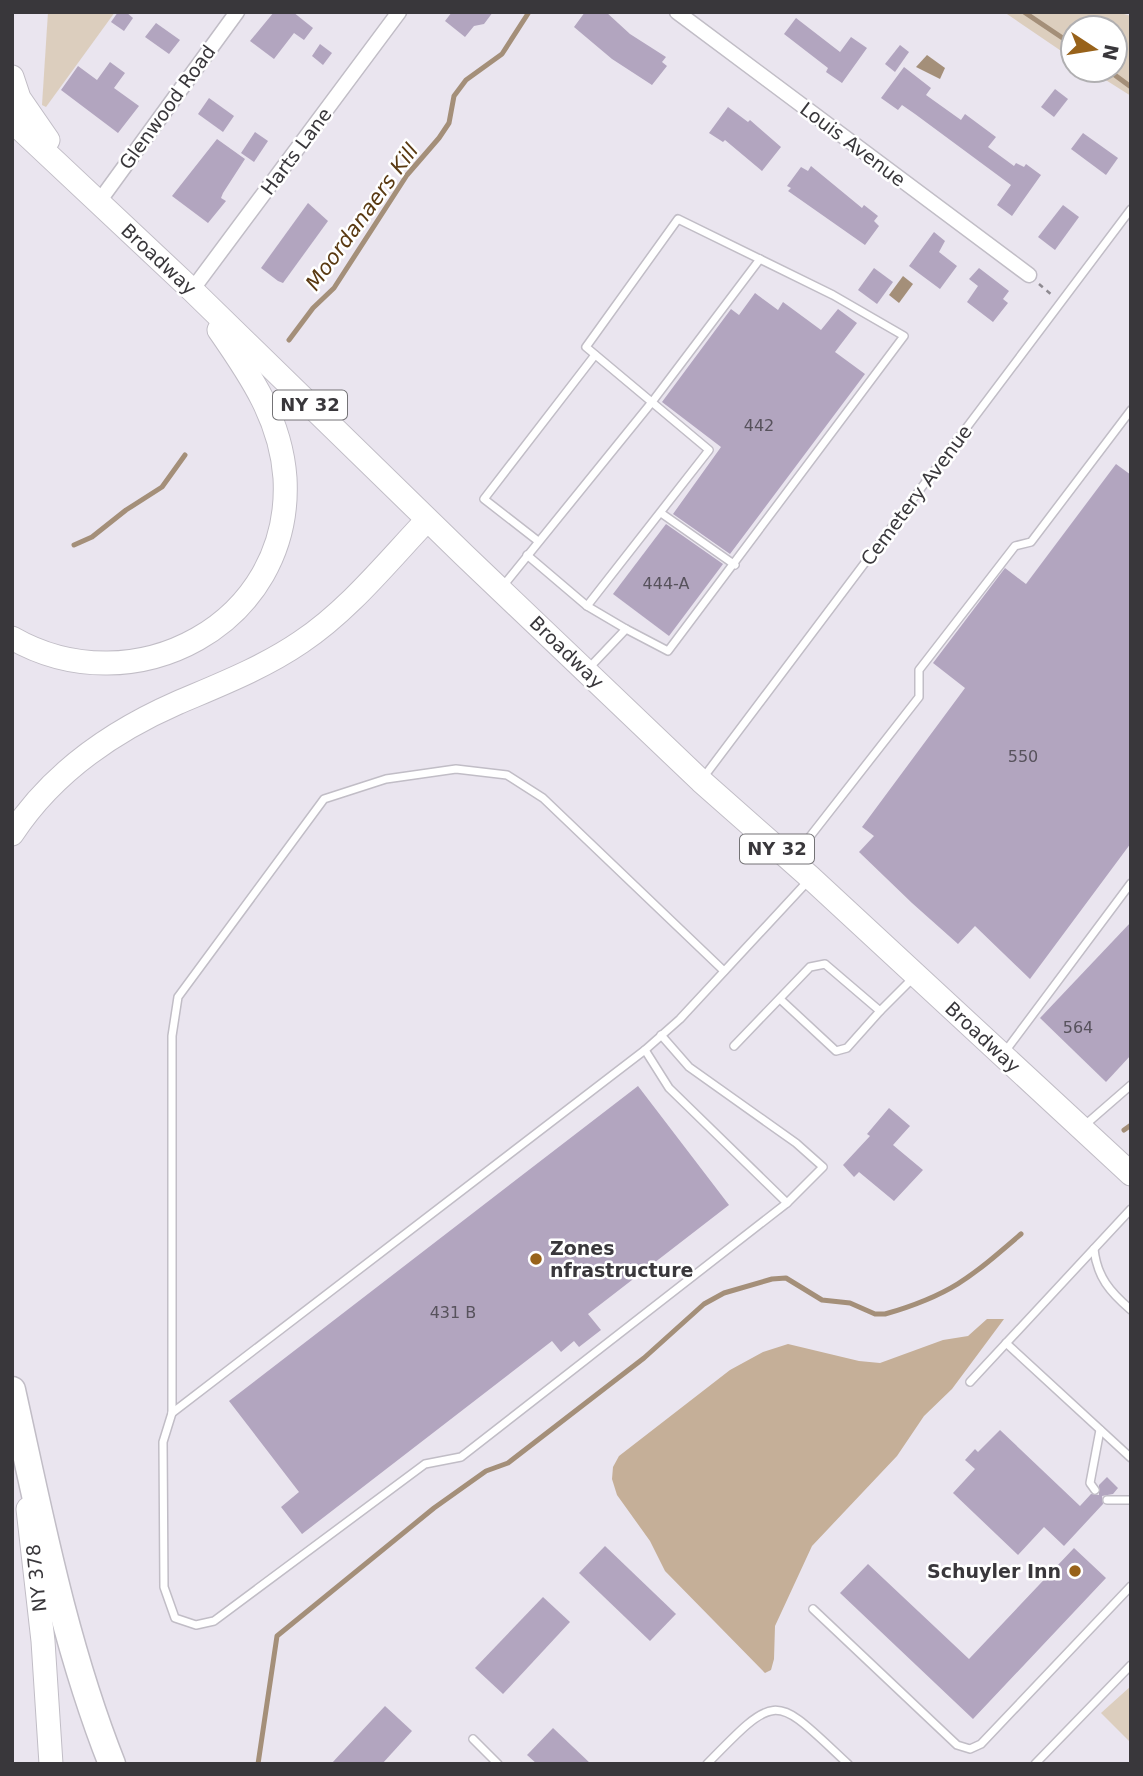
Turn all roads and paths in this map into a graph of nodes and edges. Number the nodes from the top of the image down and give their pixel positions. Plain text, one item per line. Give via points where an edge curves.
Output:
1 (237, 12) edge
2 (399, 12) edge
3 (677, 12) edge
4 (12, 78) edge
5 (12, 121) edge
6 (98, 203) junction
7 (1131, 209) edge
8 (760, 259) junction
9 (1029, 275) joint
10 (192, 290) junction
11 (1061, 302) junction
12 (596, 355) junction
13 (652, 402) junction
14 (1129, 415) edge
15 (661, 513) junction
16 (427, 520) junction
17 (538, 541) junction
18 (527, 555) junction
19 (735, 565) junction
20 (501, 588) junction
21 (587, 606) junction
22 (626, 629) junction
23 (12, 638) edge
24 (586, 671) junction
25 (701, 781) junction
26 (12, 834) edge
27 (791, 861) junction
28 (811, 878) junction
29 (1131, 883) edge
30 (724, 971) junction
31 (916, 975) junction
32 (780, 999) junction
33 (880, 1011) junction
34 (661, 1035) junction
35 (734, 1046) dead end
36 (645, 1050) junction
37 (1003, 1055) junction
38 (1131, 1085) edge
39 (1082, 1128) junction
40 (1131, 1174) edge
41 (787, 1203) junction
42 (1131, 1209) edge
43 (1094, 1249) junction
44 (1131, 1310) edge
45 (1006, 1343) junction
46 (970, 1382) dead end
47 (12, 1391) edge
48 (173, 1413) junction
49 (1100, 1430) junction
50 (1131, 1458) edge
51 (1095, 1490) dead end
52 (1107, 1500) dead end
53 (1131, 1500) edge
54 (1131, 1586) edge
55 (813, 1609) dead end
56 (1131, 1665) edge
57 (1131, 1672) edge
58 (1119, 1678) junction
59 (472, 1739) dead end
60 (51, 1764) edge
61 (112, 1764) edge
62 (498, 1764) edge
63 (708, 1764) edge
64 (848, 1764) edge
65 (1035, 1764) edge

1 - 6 street, Glenwood Road
2 - 10 street, Harts Lane
3 - 9 street, Louis Avenue
4 - 6 main road via 31,117
5 - 6 main road, Broadway / NY 32
6 - 10 main road, Broadway / NY 32
7 - 11 lane, Cemetery Avenue
8 - 12 lane via 678,219 586,347
8 - 13 lane
8 - 19 lane via 904,336
9 - 11 path
10 - 16 main road, Broadway / NY 32
10 - 23 main road via 254,381 282,454 284,505 262,574 248,595 210,632 144,660 78,663
11 - 25 lane, Cemetery Avenue
12 - 13 lane
12 - 17 lane via 484,499
13 - 15 lane via 709,450
13 - 17 lane
14 - 27 lane via 1031,542 1015,546 919,670 919,697
15 - 19 lane
15 - 21 lane
16 - 20 main road, Broadway / NY 32
16 - 26 main road via 346,604 302,642 100,745 58,778
17 - 18 lane
18 - 20 lane
18 - 21 lane
19 - 22 lane via 668,651
20 - 24 main road, Broadway / NY 32
21 - 22 lane
22 - 24 lane
24 - 25 main road, Broadway / NY 32
25 - 27 main road, Broadway / NY 32
27 - 28 main road, Broadway / NY 32
28 - 30 lane
28 - 31 main road, Broadway / NY 32
29 - 37 lane
30 - 34 lane
30 - 48 lane via 543,798 507,775 456,769 386,779 324,799 177,996 172,1036
31 - 33 lane
31 - 37 main road, Broadway / NY 32
32 - 33 lane via 810,967 825,964
32 - 33 lane via 836,1051 848,1048
32 - 35 lane
34 - 36 lane
34 - 41 lane via 689,1067 823,1167
36 - 41 lane via 669,1088
36 - 48 lane
37 - 39 main road, Broadway / NY 32
38 - 39 lane
39 - 40 main road, Broadway / NY 32
41 - 48 lane via 461,1457 425,1464 214,1621 196,1625 175,1618 164,1587 163,1442
42 - 43 lane
43 - 44 lane via 1101,1279
43 - 45 lane
45 - 46 lane
45 - 49 lane
47 - 60 main road, NY 378 / NY 378 via 43,1641
47 - 61 highway via 63,1613
49 - 50 lane
49 - 51 lane via 1090,1483
52 - 53 lane
54 - 55 lane via 981,1744 970,1749 957,1745
56 - 58 lane
57 - 58 lane
58 - 65 lane
59 - 62 lane
63 - 64 lane via 753,1717 777,1710 796,1716

